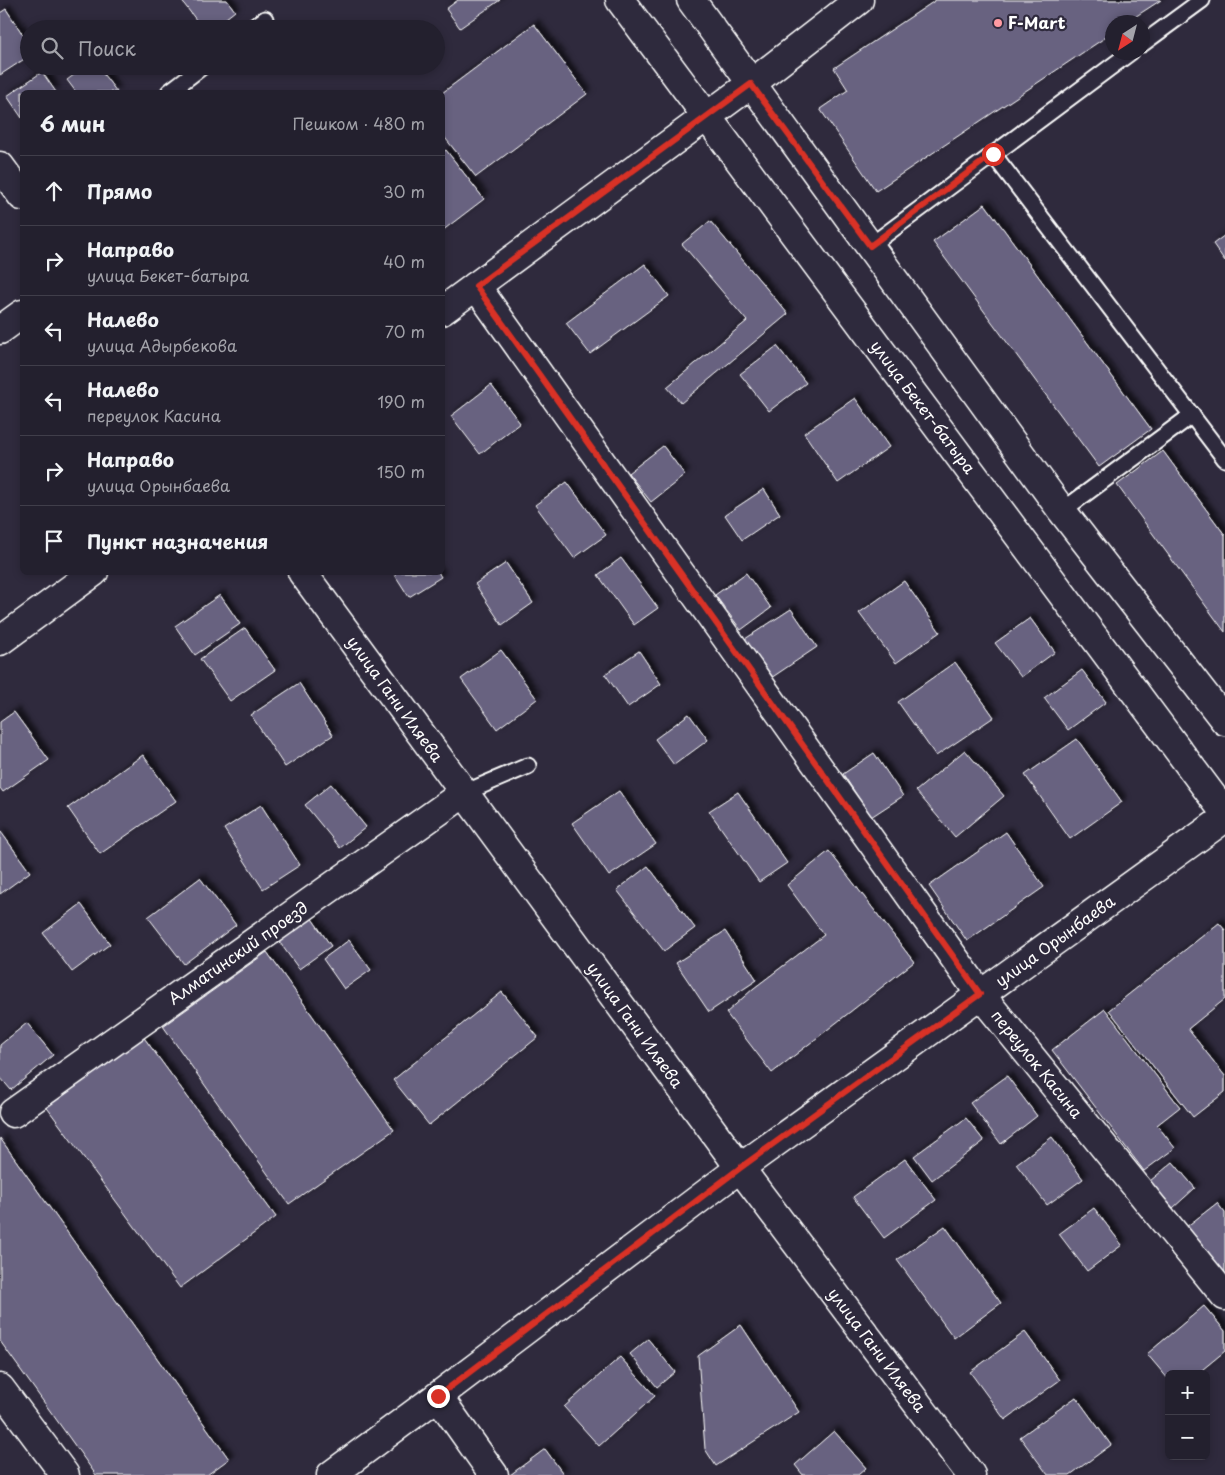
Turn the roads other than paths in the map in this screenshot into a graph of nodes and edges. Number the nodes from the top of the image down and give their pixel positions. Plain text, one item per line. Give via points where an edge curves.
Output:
1 (620, 0) edge
2 (691, 0) edge
3 (858, 0) edge
4 (1202, 0) edge
5 (1150, 38) edge
6 (1120, 60) edge
7 (191, 75) edge
8 (751, 84) junction
9 (172, 90) edge
10 (707, 116) junction
11 (993, 154) junction
12 (1, 170) edge
13 (20, 194) edge
14 (870, 246) junction
15 (476, 286) junction
16 (445, 310) edge
17 (20, 315) edge
18 (0, 330) edge
19 (1192, 415) junction
20 (1225, 459) edge
21 (1062, 511) junction
22 (90, 575) edge
23 (304, 575) edge
24 (0, 641) edge
25 (1225, 722) edge
26 (528, 766) dead end
27 (464, 793) junction
28 (1225, 813) edge
29 (1225, 818) edge
30 (980, 994) junction
31 (13, 1113) dead end
32 (740, 1168) junction
33 (1225, 1296) edge
34 (0, 1388) edge
35 (438, 1396) junction
36 (65, 1475) edge
37 (331, 1475) edge
38 (494, 1475) edge
39 (971, 1475) edge

1 - 10 street, улица Бекет-батыра
2 - 8 street
3 - 8 street
4 - 5 lane
6 - 11 lane
7 - 9 lane
8 - 10 street
8 - 14 street
10 - 15 street
10 - 28 street, улица Бекет-батыра
11 - 14 lane
11 - 19 lane
12 - 13 street
14 - 21 street
15 - 16 street
15 - 30 street, переулок Касина
17 - 18 street
19 - 20 lane
19 - 21 lane
21 - 25 street
22 - 24 street
23 - 27 street, улица Гани Иляева
26 - 27 lane
27 - 31 street, Алматинский проезд
27 - 32 street, улица Гани Иляева
29 - 30 street, улица Орынбаева
30 - 32 street, улица Орынбаева
30 - 33 street, переулок Касина
32 - 35 street, улица Орынбаева
32 - 39 street, улица Гани Иляева
34 - 36 street
35 - 37 street, улица Орынбаева
35 - 38 street

